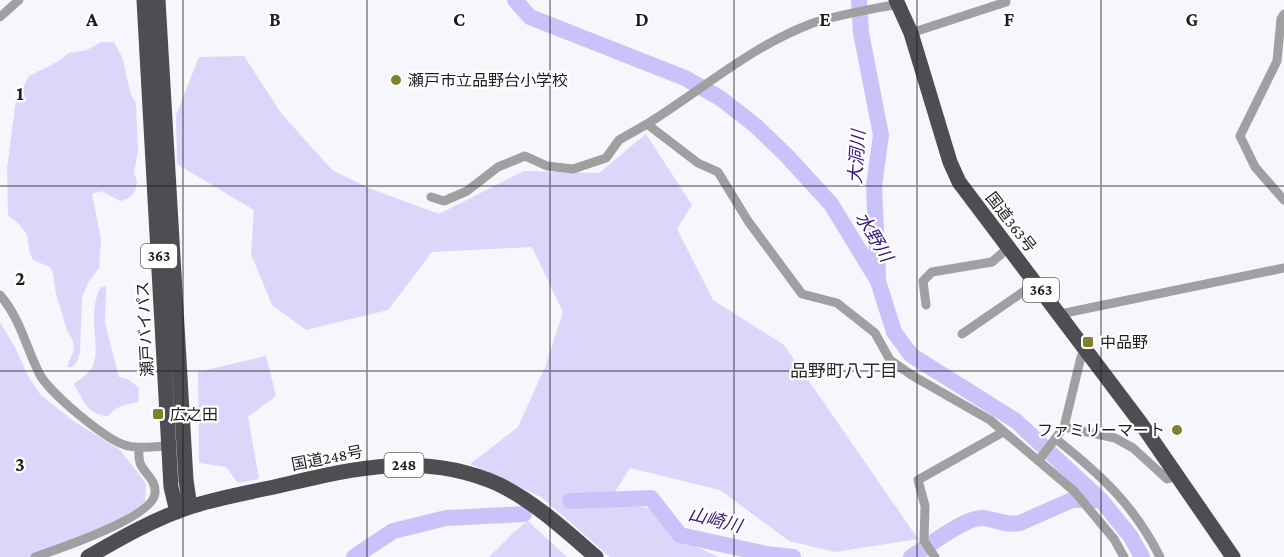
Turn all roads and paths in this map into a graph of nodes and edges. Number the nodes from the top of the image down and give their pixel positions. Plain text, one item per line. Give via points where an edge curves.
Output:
1 (19, 0) edge
2 (144, 0) edge
3 (158, 0) edge
4 (1004, 0) edge
5 (897, 2) edge
6 (1284, 14) edge
7 (0, 17) edge
8 (911, 33) junction
9 (1281, 63) edge
10 (647, 124) junction
11 (431, 197) dead end
12 (1284, 200) edge
13 (1008, 248) junction
14 (1284, 268) edge
15 (1036, 283) junction
16 (0, 295) edge
17 (926, 305) dead end
18 (1060, 314) junction
19 (962, 334) dead end
20 (1085, 350) junction
21 (1065, 427) junction
22 (1003, 432) junction
23 (1056, 439) junction
24 (169, 446) junction
25 (139, 447) junction
26 (1039, 460) junction
27 (1178, 477) junction
28 (183, 510) junction
29 (931, 556) edge
30 (35, 557) edge
31 (88, 557) edge
32 (596, 557) edge
33 (1124, 557) edge
34 (1160, 557) edge
35 (1233, 557) edge

1 - 7 street
2 - 24 highway, 瀬戸バイパス / 363
3 - 28 highway, 瀬戸バイパス / 363 via 186,480
4 - 8 street
5 - 8 highway, 国道363号 / 363
5 - 10 street via 814,23 778,39 717,75
6 - 9 street
8 - 13 highway, 国道363号 / 363 via 959,182
9 - 12 street via 1240,136 1255,167
10 - 11 street via 619,140 606,158 573,169 547,166 525,156 498,167 467,191 444,201
10 - 22 street via 698,163 717,172 802,294 837,303 875,333 890,360 990,420
13 - 15 highway, 国道363号 / 363
13 - 17 street via 992,262 932,272 924,280
14 - 18 street
15 - 18 highway, 国道363号 / 363
15 - 19 street
16 - 25 street via 16,317 46,385 114,440
18 - 20 highway, 国道363号 / 363
20 - 21 street
20 - 27 highway, 国道363号 / 363
21 - 23 street
21 - 27 street via 1116,438 1167,479
22 - 26 street
22 - 29 street via 918,480 925,506 924,541
23 - 26 street
23 - 34 street via 1134,512
24 - 25 street
24 - 28 highway, 瀬戸バイパス / 363 via 171,486
25 - 30 street via 141,466 156,490 149,507 102,532
26 - 33 street via 1088,506
27 - 35 highway, 国道363号 / 363
28 - 31 highway, 国道248号 / 248
28 - 32 highway, 国道248号 / 248 via 340,472 394,464 428,466 498,484 543,512

